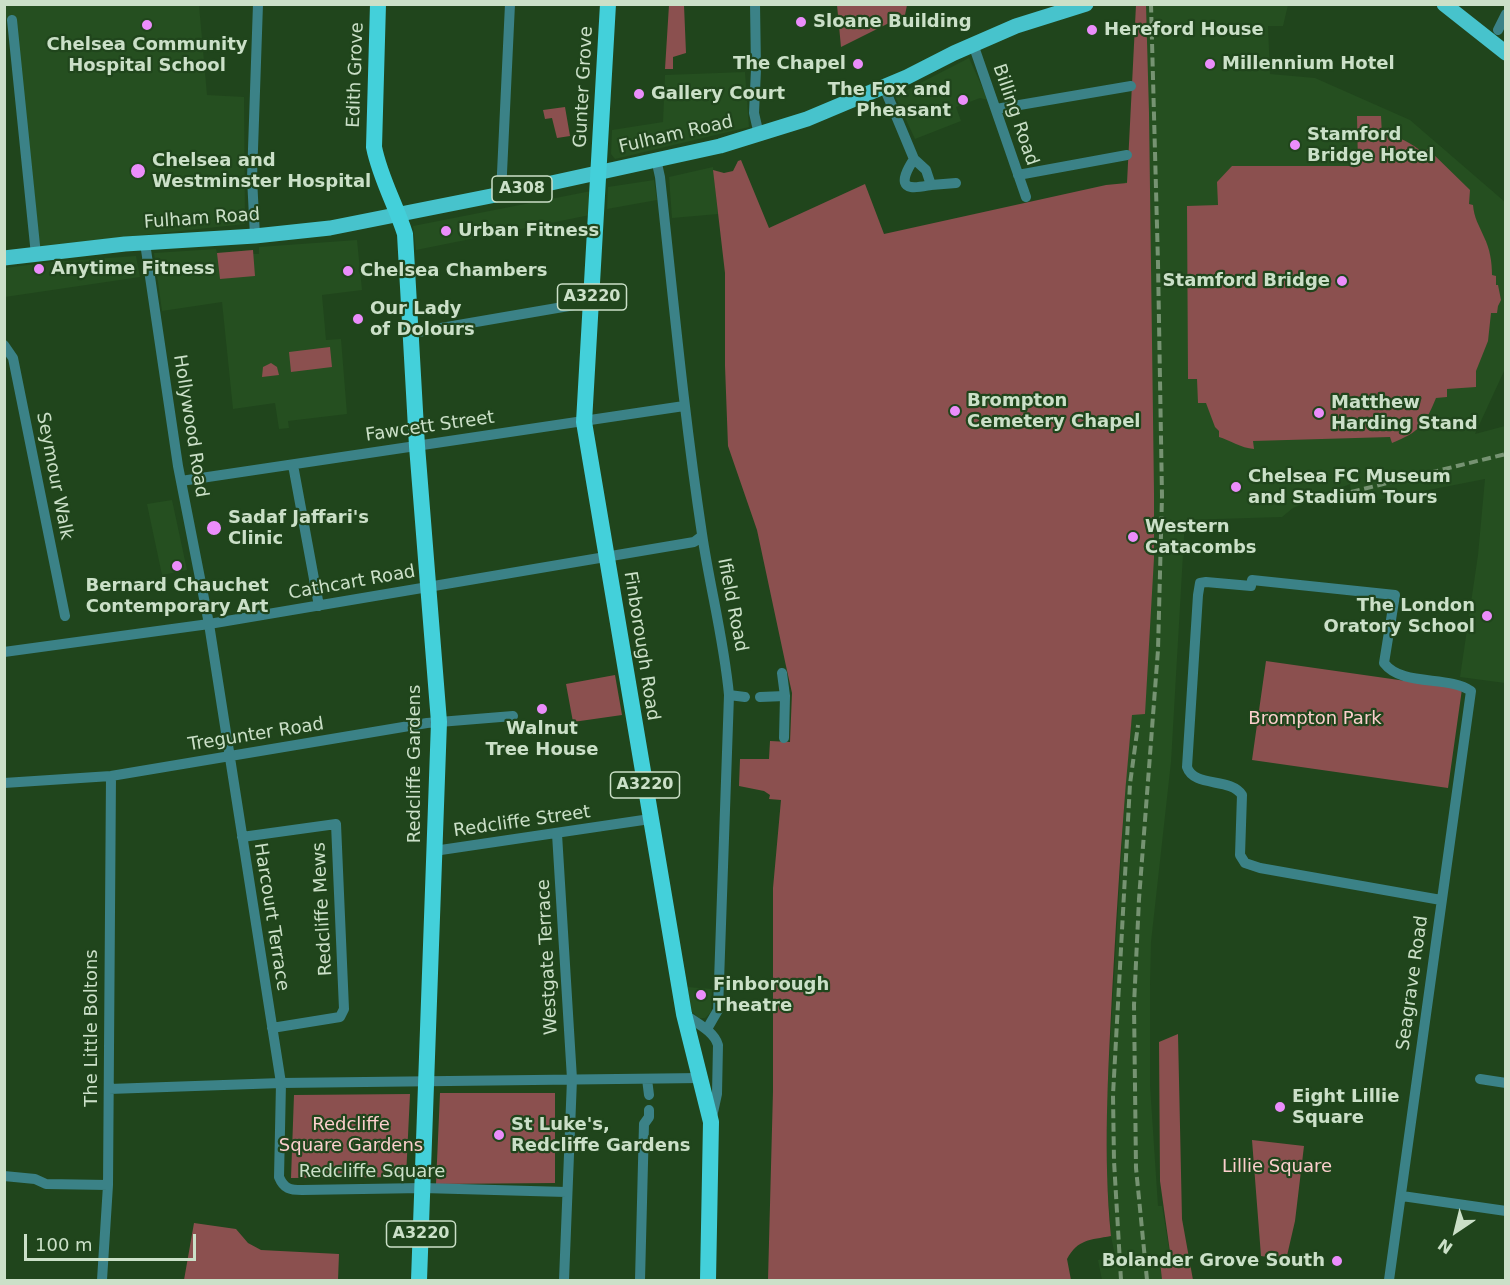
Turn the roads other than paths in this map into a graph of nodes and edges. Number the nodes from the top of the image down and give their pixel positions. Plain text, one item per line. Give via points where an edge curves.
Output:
1 (258, 4) edge
2 (378, 4) edge
3 (510, 4) edge
4 (608, 4) edge
5 (755, 4) edge
6 (1086, 4) edge
7 (1444, 4) edge
8 (1506, 15) edge
9 (12, 20) dead end
10 (1498, 30) dead end
11 (974, 44) junction
12 (1506, 53) edge
13 (1131, 86) dead end
14 (884, 87) junction
15 (996, 109) junction
16 (759, 135) junction
17 (1127, 155) dead end
18 (656, 159) junction
19 (914, 159) junction
20 (600, 172) junction
21 (1018, 175) junction
22 (956, 183) dead end
23 (931, 185) junction
24 (501, 194) junction
25 (1026, 197) dead end
26 (399, 214) junction
27 (255, 236) junction
28 (145, 243) junction
29 (36, 255) junction
30 (4, 258) edge
31 (592, 302) junction
32 (412, 333) junction
33 (4, 345) edge
34 (684, 406) junction
35 (584, 422) junction
36 (417, 446) junction
37 (293, 465) junction
38 (181, 481) junction
39 (702, 536) junction
40 (607, 556) junction
41 (429, 587) junction
42 (319, 606) junction
43 (65, 616) dead end
44 (209, 624) junction
45 (4, 651) edge
46 (782, 673) dead end
47 (729, 695) junction
48 (785, 696) junction
49 (745, 697) dead end
50 (760, 698) dead end
51 (513, 716) dead end
52 (439, 722) junction
53 (784, 738) dead end
54 (229, 756) junction
55 (111, 776) junction
56 (4, 783) edge
57 (650, 819) junction
58 (557, 834) junction
59 (242, 837) junction
60 (434, 851) junction
61 (1436, 900) junction
62 (684, 1014) junction
63 (272, 1028) junction
64 (707, 1029) junction
65 (701, 1078) junction
66 (572, 1079) junction
67 (647, 1079) junction
68 (1480, 1079) dead end
69 (427, 1082) junction
70 (281, 1083) junction
71 (1506, 1083) edge
72 (108, 1089) junction
73 (649, 1095) dead end
74 (649, 1110) dead end
75 (711, 1122) junction
76 (4, 1176) edge
77 (108, 1185) junction
78 (423, 1188) junction
79 (566, 1192) junction
80 (1402, 1196) junction
81 (1506, 1211) edge
82 (102, 1281) edge
83 (419, 1281) edge
84 (564, 1281) edge
85 (640, 1281) edge
86 (708, 1281) edge
87 (1389, 1281) edge

1 - 27 street via 252,178
2 - 26 highway, Edith Grove / A3220 via 374,147 376,161
3 - 24 street
4 - 20 highway, Gunter Grove / A3220
5 - 16 street via 754,113
6 - 11 main road, Fulham Road
7 - 12 main road
8 - 10 street
9 - 29 street
11 - 14 main road, Fulham Road
11 - 15 street, Billing Road
13 - 15 street
14 - 16 main road, Fulham Road
14 - 19 street
15 - 21 street, Billing Road
16 - 18 main road, Fulham Road
17 - 21 street
18 - 20 main road, Fulham Road
18 - 34 street, Ifield Road
19 - 23 street via 926,170
19 - 23 street via 906,172 907,185
20 - 24 main road, Fulham Road / A308
20 - 31 highway, Finborough Road / A3220
21 - 25 street, Billing Road
22 - 23 street
24 - 26 main road, Fulham Road / A308
26 - 27 main road, Fulham Road / A308 via 330,228
26 - 32 highway, Redcliffe Gardens / A3220 via 405,234
27 - 28 main road, Fulham Road / A308
28 - 29 main road, Fulham Road / A308
28 - 38 street, Hollywood Road
29 - 30 main road, Fulham Road / A308
31 - 32 street
31 - 35 highway, Finborough Road / A3220
32 - 36 highway, Redcliffe Gardens / A3220
33 - 43 street, Seymour Walk via 14,358
34 - 35 street, Fawcett Street
34 - 39 street, Ifield Road
35 - 36 street, Fawcett Street
35 - 40 highway, Finborough Road / A3220
36 - 37 street, Fawcett Street
36 - 41 highway, Redcliffe Gardens / A3220
37 - 38 street, Fawcett Street
37 - 42 street
38 - 44 street, Hollywood Road
39 - 40 street, Cathcart Road via 694,542
39 - 47 street, Ifield Road via 726,658
40 - 41 street, Cathcart Road
40 - 57 highway, Finborough Road / A3220
41 - 42 street, Cathcart Road
41 - 52 highway, Redcliffe Gardens / A3220
42 - 44 street, Cathcart Road
44 - 45 street, Cathcart Road
44 - 54 street, Hollywood Road
46 - 48 street
47 - 49 street
47 - 64 street, Ifield Road via 718,1010
48 - 50 street
48 - 53 street
51 - 52 street, Tregunter Road
52 - 54 street, Tregunter Road
52 - 60 highway, Redcliffe Gardens / A3220
54 - 55 street, Tregunter Road
54 - 59 street, Harcourt Terrace
55 - 56 street, Tregunter Road
55 - 72 street, The Little Boltons
57 - 58 street, Redcliffe Street
57 - 62 highway, Finborough Road / A3220
58 - 60 street, Redcliffe Street
58 - 66 street, Westgate Terrace
59 - 63 street, Harcourt Terrace
59 - 63 street, Redcliffe Mews via 336,824 344,1009 340,1017
60 - 69 highway, Redcliffe Gardens / A3220
61 - 61 street, Seagrave Road via 1245,863 1240,855 1242,795 1234,786 1199,778 1187,767 1200,583 1251,586 1252,580 1395,595 1384,663 1390,671 1464,686 1471,691
61 - 80 street, Seagrave Road
62 - 64 street
62 - 65 highway, Finborough Road / A3220
63 - 70 street, Harcourt Terrace
64 - 75 street, Finborough Road via 718,1045 717,1094
65 - 67 street
65 - 75 highway, Finborough Road / A3220
66 - 67 street
66 - 69 street
66 - 79 street
67 - 73 street
68 - 71 street
69 - 70 street
69 - 78 highway, Redcliffe Gardens / A3220
70 - 72 street
70 - 78 street, Redcliffe Square via 279,1177 286,1188
72 - 77 street, The Little Boltons
74 - 85 street via 644,1124
75 - 86 highway, Finborough Road / A3220
76 - 77 street via 46,1184
77 - 82 street, The Little Boltons
78 - 79 street, Redcliffe Square
78 - 83 highway, Redcliffe Gardens / A3220
79 - 84 street
80 - 81 street
80 - 87 street, Seagrave Road

